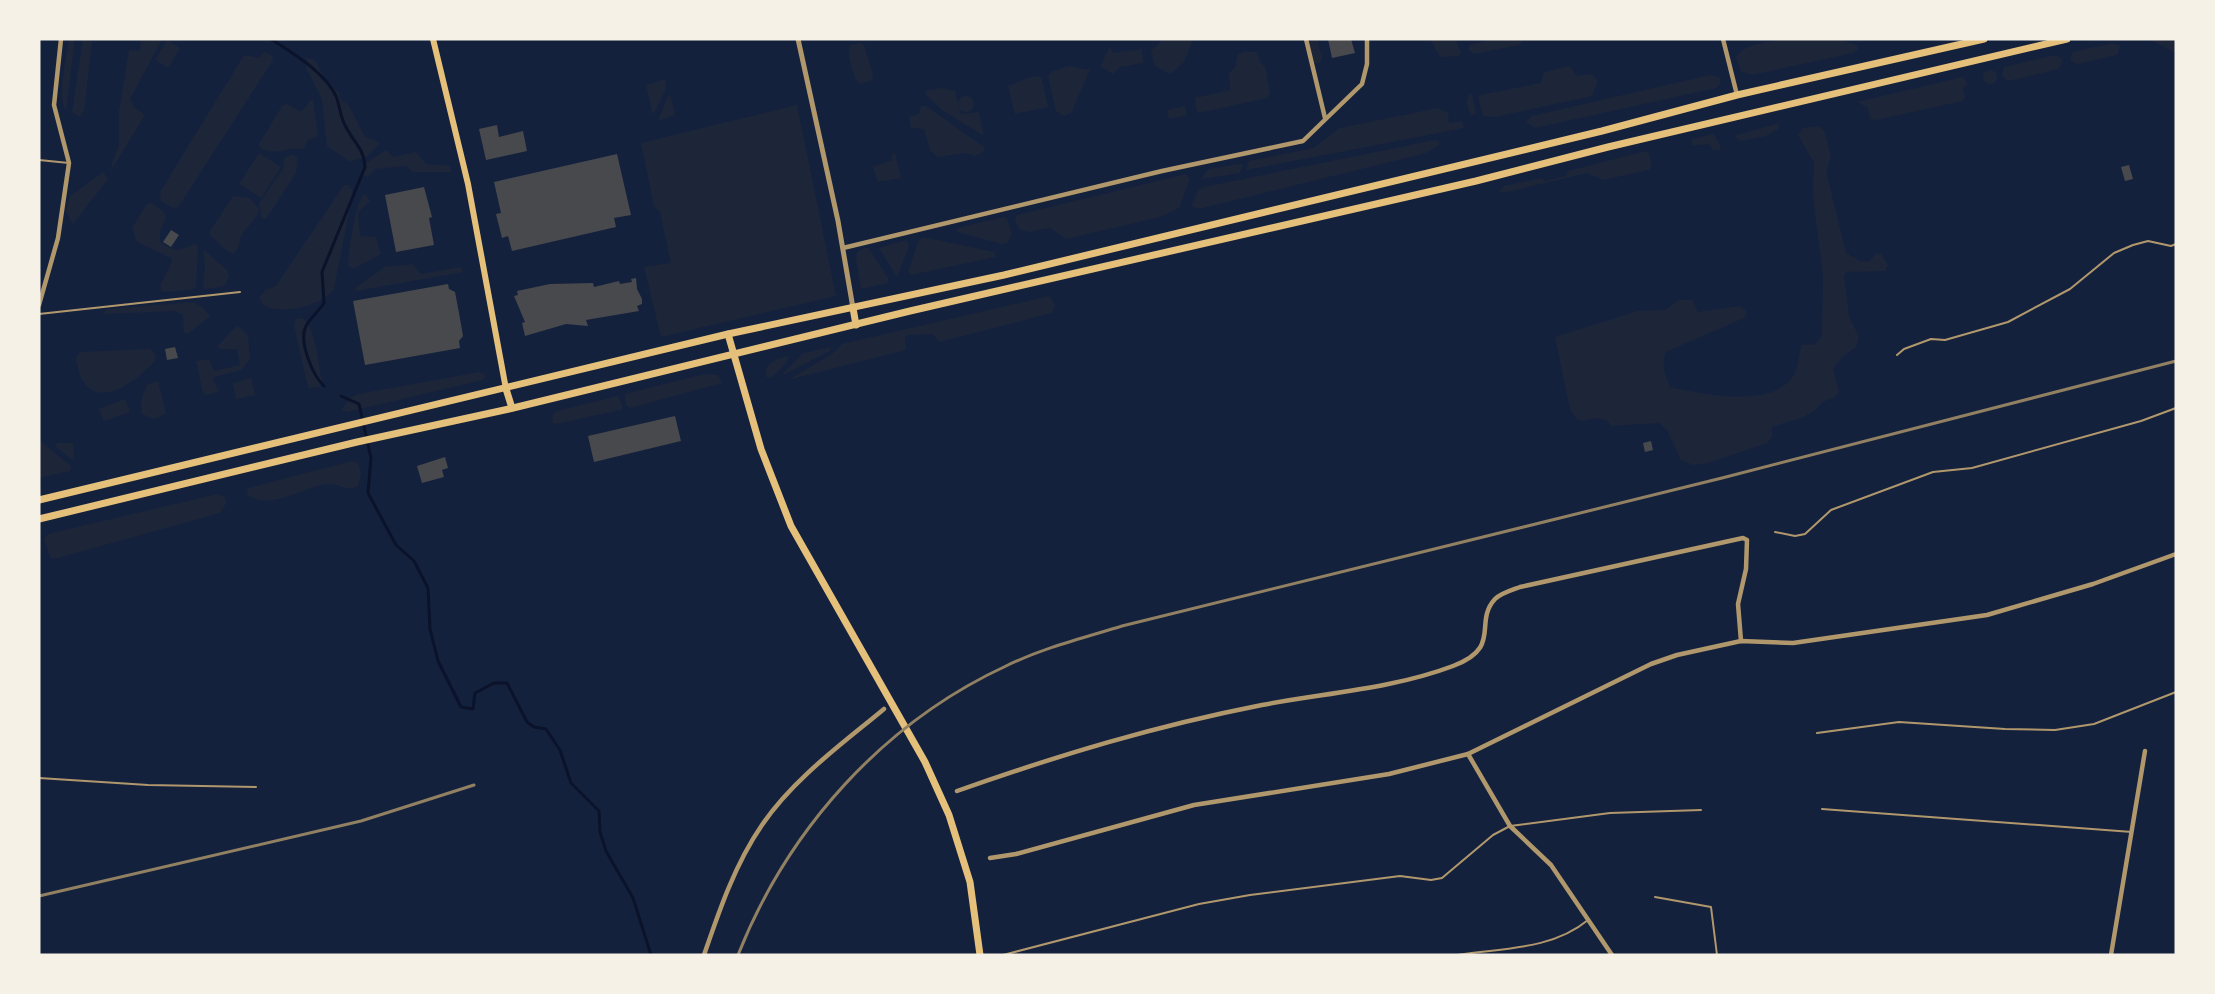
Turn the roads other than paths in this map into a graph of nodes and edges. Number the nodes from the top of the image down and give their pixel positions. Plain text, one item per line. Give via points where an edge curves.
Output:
1 (61, 39) edge
2 (433, 39) edge
3 (798, 39) edge
4 (1306, 39) edge
5 (1367, 39) edge
6 (1723, 39) edge
7 (1984, 39) edge
8 (2067, 39) edge
9 (1737, 95) junction
10 (1324, 118) junction
11 (39, 160) edge
12 (69, 163) junction
13 (2176, 244) edge
14 (843, 248) junction
15 (240, 292) dead end
16 (39, 305) edge
17 (853, 308) junction
18 (39, 314) edge
19 (856, 325) junction
20 (728, 334) junction
21 (732, 353) junction
22 (1897, 355) dead end
23 (506, 389) junction
24 (512, 408) junction
25 (2176, 408) edge
26 (39, 500) edge
27 (39, 519) edge
28 (1775, 532) dead end
29 (2176, 554) edge
30 (1741, 641) junction
31 (2176, 692) edge
32 (884, 709) dead end
33 (1817, 733) dead end
34 (2145, 751) dead end
35 (1468, 754) junction
36 (39, 778) edge
37 (256, 787) dead end
38 (957, 791) dead end
39 (1822, 809) dead end
40 (1701, 810) dead end
41 (1510, 826) junction
42 (2132, 832) junction
43 (990, 858) dead end
44 (1655, 897) dead end
45 (1589, 919) junction
46 (704, 955) edge
47 (980, 955) edge
48 (1003, 955) edge
49 (1457, 955) edge
50 (1612, 955) edge
51 (1718, 955) edge
52 (2111, 955) edge

1 - 12 street via 54,105
2 - 23 main road via 468,184
3 - 14 street
4 - 10 street
5 - 10 street via 1362,84
6 - 9 street
7 - 9 main road
8 - 19 main road
9 - 17 main road via 1005,275
10 - 14 street via 1304,141
11 - 12 lane
12 - 16 street via 57,238
13 - 22 lane via 2148,241 2123,249 2070,289 2021,316 1945,340 1930,339
14 - 17 street
15 - 18 lane
17 - 19 main road
17 - 20 main road
19 - 21 main road
20 - 21 main road
20 - 23 main road
21 - 24 main road
21 - 47 main road via 771,477 791,526 906,727 949,815 970,882
23 - 24 main road
23 - 26 main road
24 - 27 main road via 375,437
25 - 28 lane via 2141,422 1972,468 1933,472 1831,510 1805,534
29 - 30 street via 2093,584 1987,615 1793,643
30 - 35 street via 1651,664
30 - 38 street via 1738,604 1748,549 1743,538 1506,593 1490,607 1485,638 1471,659 1426,675 1116,738
31 - 33 lane via 2094,724 2055,730 1899,722
32 - 46 street via 804,777 762,825 719,910
34 - 42 street
35 - 41 street
35 - 43 street via 1389,774 1194,806
36 - 37 lane
39 - 42 lane
40 - 41 lane via 1610,813
41 - 45 street via 1551,865
41 - 48 lane via 1493,835 1442,878 1400,876 1250,895 1199,904
42 - 52 street
44 - 51 lane via 1711,907
45 - 49 lane via 1574,932 1554,940
45 - 50 street

